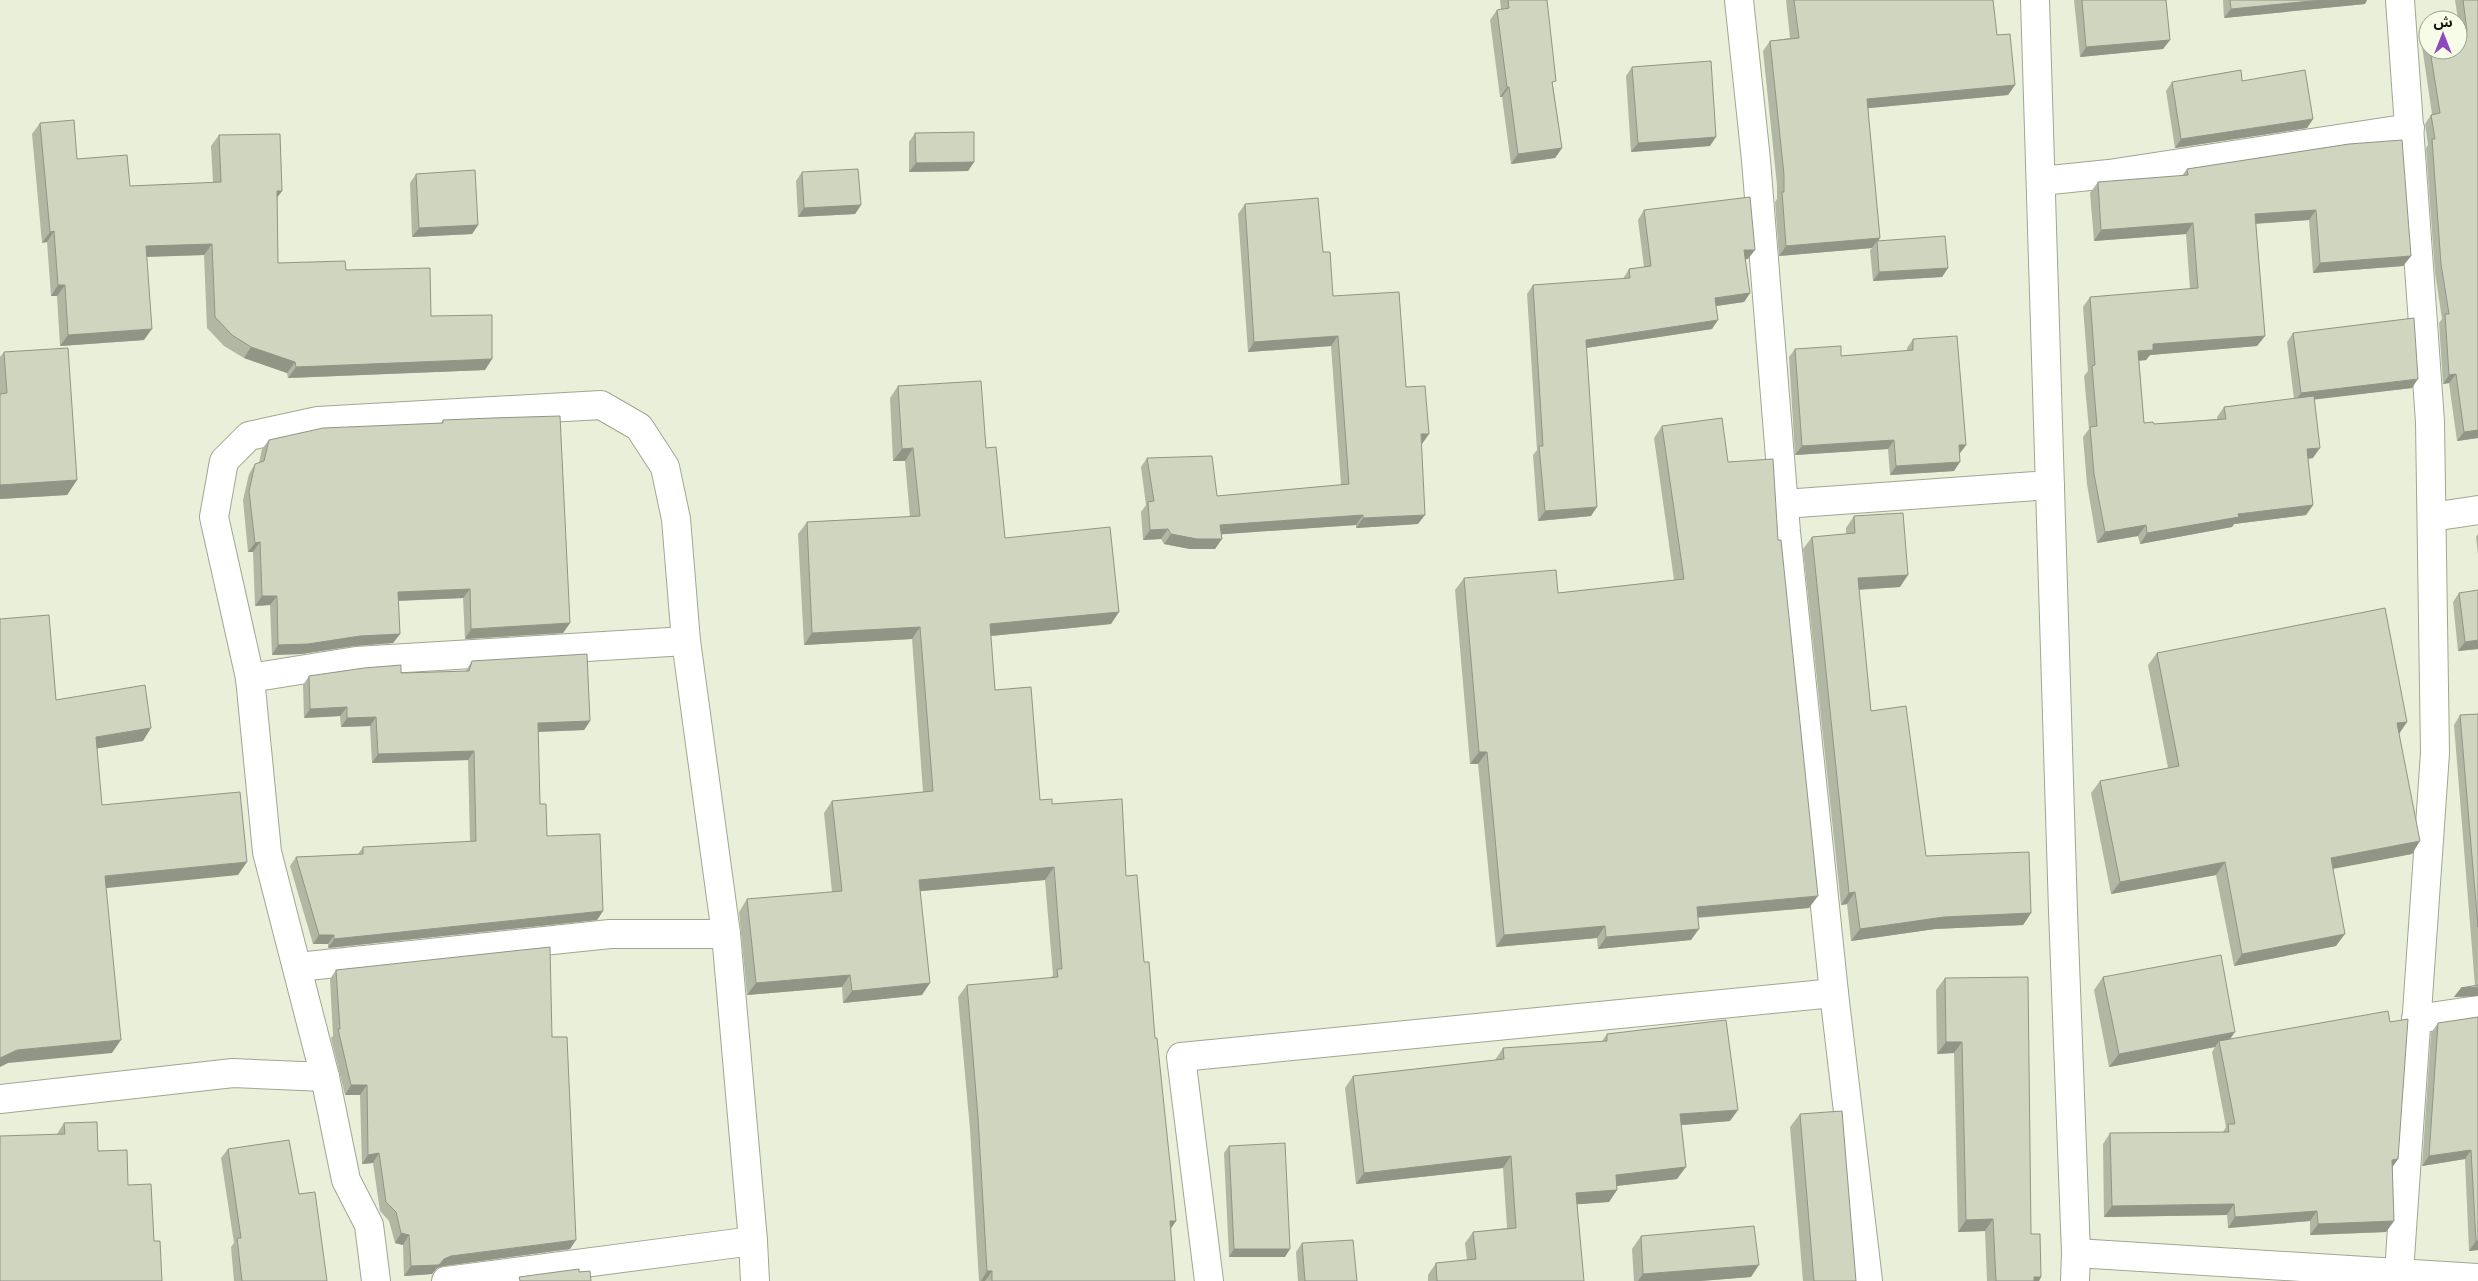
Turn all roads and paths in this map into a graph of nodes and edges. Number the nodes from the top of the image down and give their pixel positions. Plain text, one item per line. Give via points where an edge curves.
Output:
1 (1739, 0) edge
2 (2035, 0) edge
3 (2400, 0) edge
4 (2410, 128) junction
5 (2041, 181) junction
6 (2050, 485) junction
7 (1784, 504) junction
8 (2478, 510) edge
9 (2432, 517) junction
10 (686, 641) junction
11 (250, 678) junction
12 (726, 934) junction
13 (298, 967) junction
14 (1834, 993) junction
15 (2478, 1010) edge
16 (2416, 1019) junction
17 (325, 1077) junction
18 (0, 1099) edge
19 (754, 1241) junction
20 (2076, 1253) junction
21 (2399, 1272) junction
22 (2478, 1278) edge
23 (376, 1281) edge
24 (446, 1281) edge
25 (755, 1281) edge
26 (1210, 1281) edge
27 (1868, 1281) edge
28 (2075, 1281) edge

1 - 7 street via 1756,160
2 - 5 street
3 - 4 street
4 - 5 street via 2109,174
4 - 9 street via 2430,422
5 - 6 street
6 - 7 street
6 - 20 street
7 - 14 street
8 - 9 street
9 - 16 street via 2435,752
10 - 11 street via 356,661
10 - 11 street via 676,518 665,467 639,427 601,405 318,421 248,436 224,461 214,517
10 - 12 street
11 - 13 street via 268,852
12 - 13 street via 610,934
12 - 19 street
13 - 17 street
14 - 26 street via 1180,1057
14 - 27 street
15 - 16 street
16 - 21 street
17 - 18 street via 233,1072
17 - 23 street via 346,1180 369,1225
19 - 24 street
19 - 25 street
20 - 21 street
20 - 28 street
21 - 22 street

